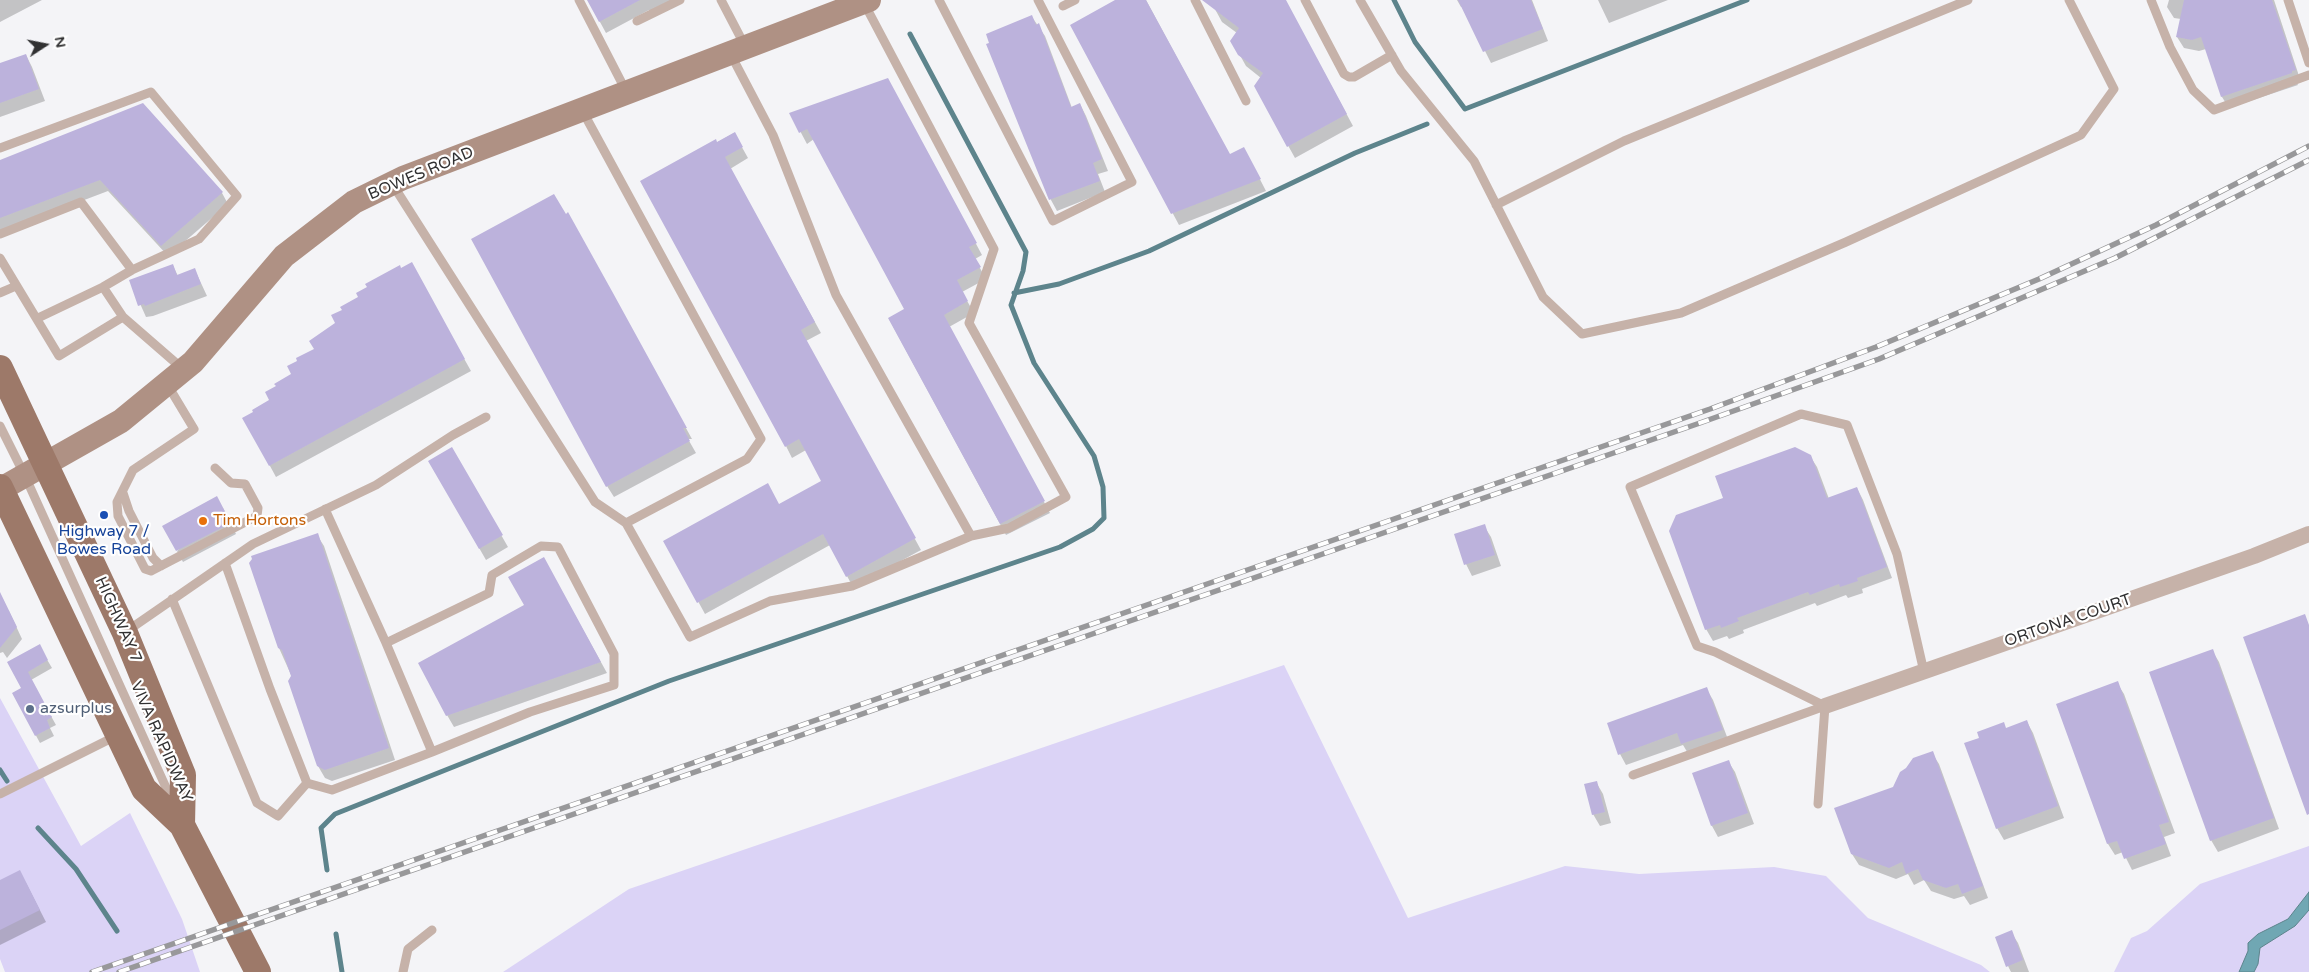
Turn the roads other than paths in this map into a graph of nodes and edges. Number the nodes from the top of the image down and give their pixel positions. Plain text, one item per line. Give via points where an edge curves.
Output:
1 (579, 0) edge
2 (680, 0) edge
3 (721, 0) edge
4 (939, 0) edge
5 (1038, 0) edge
6 (1075, 0) edge
7 (1194, 0) edge
8 (1304, 0) edge
9 (1360, 0) edge
10 (1968, 0) edge
11 (2069, 0) edge
12 (2150, 0) edge
13 (2288, 0) edge
14 (866, 1) edge
15 (1063, 6) dead end
16 (637, 21) dead end
17 (738, 50) junction
18 (1392, 55) junction
19 (2309, 64) edge
20 (2309, 76) edge
21 (627, 93) junction
22 (1246, 101) dead end
23 (582, 110) junction
24 (0, 148) edge
25 (392, 184) junction
26 (1496, 205) junction
27 (0, 234) edge
28 (0, 258) edge
29 (132, 270) junction
30 (16, 286) junction
31 (103, 287) junction
32 (0, 292) edge
33 (38, 318) junction
34 (123, 318) junction
35 (0, 368) edge
36 (176, 377) junction
37 (486, 417) dead end
38 (0, 426) edge
39 (215, 468) dead end
40 (36, 470) junction
41 (0, 489) edge
42 (123, 493) junction
43 (325, 509) junction
44 (626, 523) junction
45 (2309, 534) edge
46 (971, 536) junction
47 (225, 563) junction
48 (161, 566) junction
49 (172, 599) junction
50 (125, 632) junction
51 (386, 644) junction
52 (1924, 672) junction
53 (1825, 706) junction
54 (118, 734) junction
55 (432, 752) junction
56 (1633, 775) dead end
57 (307, 783) junction
58 (0, 794) edge
59 (1818, 804) dead end
60 (182, 825) junction
61 (432, 930) dead end
62 (258, 972) edge
63 (403, 972) edge

1 - 21 lane
2 - 16 lane
3 - 17 lane
4 - 5 lane via 1053,221 1132,182
6 - 15 lane
7 - 22 lane
8 - 18 lane via 1344,74 1354,77
9 - 18 lane
10 - 26 lane via 1624,141
11 - 26 lane via 2114,89 2080,135 1681,313 1582,334 1543,297
12 - 20 lane via 2193,90 2214,110
13 - 19 lane
14 - 17 street, BOWES ROAD
14 - 46 lane via 994,249 970,323 1066,497 1009,528
17 - 21 street, BOWES ROAD
17 - 46 lane via 836,295
18 - 26 lane via 1474,161
21 - 23 street, BOWES ROAD
23 - 25 street, BOWES ROAD
23 - 44 lane via 761,439 747,459
24 - 29 lane via 151,92 237,196 199,239
25 - 36 street, BOWES ROAD via 354,202 284,256 193,362
25 - 44 lane via 595,502
27 - 29 lane via 81,202
28 - 30 lane
29 - 31 lane
30 - 32 lane
30 - 33 lane
31 - 33 lane
31 - 34 lane
33 - 34 lane via 59,356
34 - 36 lane
35 - 40 main road, HIGHWAY 7
36 - 40 street, BOWES ROAD via 121,421
36 - 42 lane via 194,429 133,470
37 - 43 lane via 376,485
38 - 40 lane, VIVA RAPIDWAY
39 - 48 lane via 231,483 245,484 258,508 257,516
40 - 41 street, BOWES ROAD
40 - 50 main road, HIGHWAY 7
40 - 60 lane, VIVA RAPIDWAY
41 - 54 main road, HIGHWAY 7
42 - 48 lane via 153,558
42 - 48 lane via 117,502 118,516 127,534 145,568 151,571
43 - 47 lane via 253,544
43 - 51 lane
44 - 46 lane via 690,637 770,601 852,586
45 - 52 street, ORTONA COURT
47 - 49 lane
47 - 57 lane
49 - 50 lane
49 - 57 lane via 257,803 278,816
50 - 60 main road, HIGHWAY 7 via 183,775
51 - 55 lane
51 - 55 lane via 489,593 492,575 541,546 558,547 614,654 614,685 530,712
52 - 53 street, ORTONA COURT
52 - 53 lane via 1897,554 1847,425 1801,414 1630,487 1696,646 1715,652
53 - 56 lane
53 - 59 lane
54 - 58 lane
54 - 60 main road, HIGHWAY 7 via 144,789
55 - 57 lane via 332,790
60 - 62 main road, HIGHWAY 7
61 - 63 lane via 408,950

